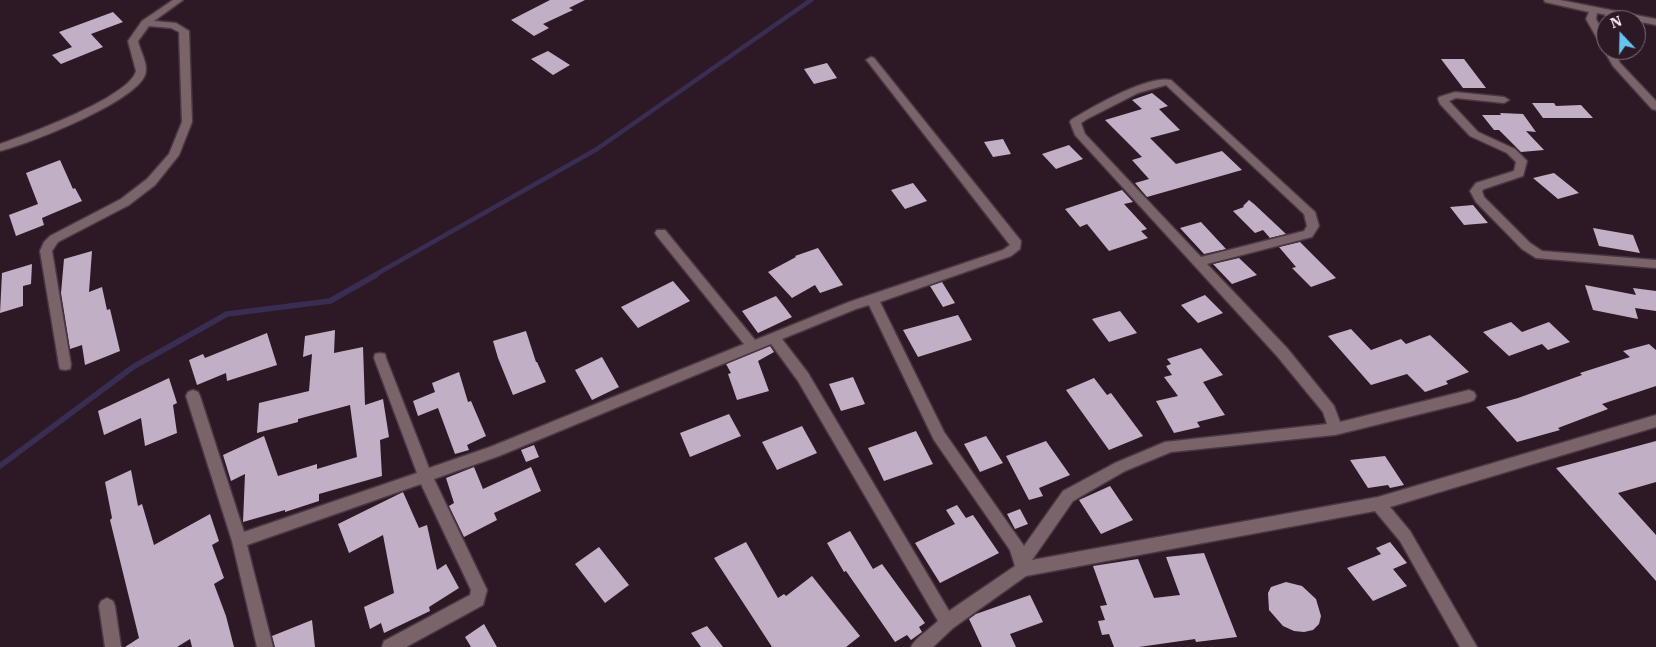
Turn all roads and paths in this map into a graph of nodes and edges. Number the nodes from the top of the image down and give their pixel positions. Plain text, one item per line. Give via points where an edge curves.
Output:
1 (180, 0) edge
2 (1548, 0) edge
3 (1571, 2) edge
4 (1594, 10) junction
5 (1656, 22) edge
6 (145, 23) junction
7 (1596, 28) edge
8 (871, 60) dead end
9 (1614, 60) edge
10 (1504, 100) dead end
11 (1656, 107) edge
12 (0, 148) edge
13 (661, 233) dead end
14 (1199, 262) junction
15 (1656, 264) edge
16 (872, 300) junction
17 (774, 338) junction
18 (753, 347) junction
19 (380, 358) dead end
20 (65, 365) dead end
21 (193, 396) dead end
22 (1470, 396) dead end
23 (1656, 422) edge
24 (1335, 429) junction
25 (425, 476) junction
26 (1378, 504) junction
27 (239, 542) junction
28 (1022, 565) junction
29 (107, 606) dead end
30 (947, 622) junction
31 (936, 643) edge
32 (113, 647) edge
33 (265, 647) edge
34 (390, 647) edge
35 (919, 647) edge
36 (1469, 647) edge

1 - 6 street
2 - 3 street
3 - 4 street
4 - 5 street
4 - 7 street via 1591,19
6 - 12 street via 133,41 140,75 132,85 110,100 52,128
6 - 20 street via 173,25 184,31 187,122 174,155 151,182 125,202 48,245 46,251
8 - 16 street via 1016,246 1007,253
9 - 11 street
10 - 15 street via 1455,95 1443,99 1474,134 1511,151 1522,162 1519,173 1480,186 1476,191 1480,199 1526,246 1540,254
13 - 18 street
14 - 14 street via 1080,135 1075,122 1091,111 1137,91 1168,82 1309,212 1313,226 1308,234
14 - 24 street via 1318,396 1329,410
16 - 17 street
16 - 28 street via 939,436 1017,547
17 - 18 street
17 - 30 street via 803,377
18 - 25 street
19 - 25 street
21 - 27 street
22 - 24 street
23 - 26 street
24 - 28 street via 1170,446 1120,467 1068,496
25 - 27 street
25 - 34 street via 480,590 477,600
26 - 28 street
26 - 36 street via 1405,536
27 - 33 street
28 - 30 street
29 - 32 street
30 - 31 street
31 - 35 street

